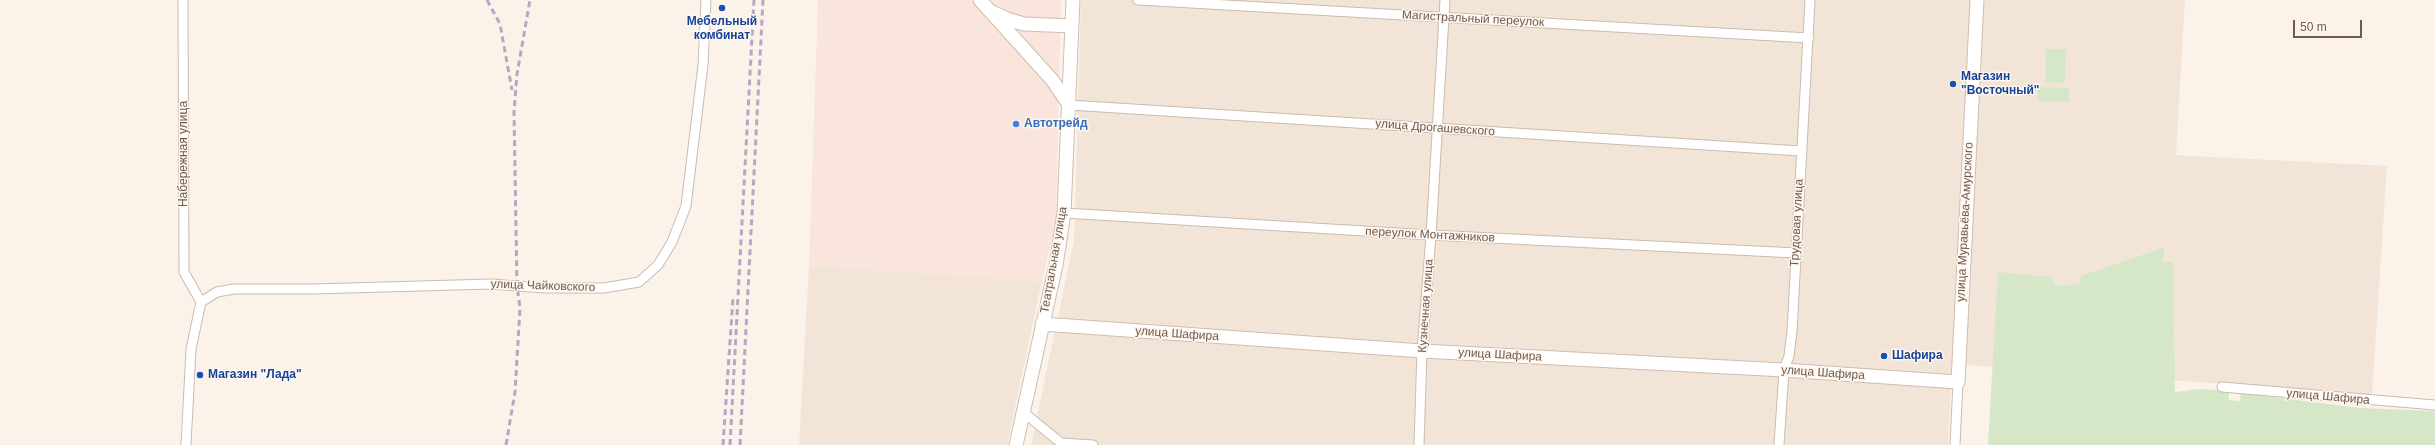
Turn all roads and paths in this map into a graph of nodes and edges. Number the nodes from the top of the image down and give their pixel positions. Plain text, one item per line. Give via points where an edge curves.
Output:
1 (183, 0) edge
2 (706, 0) edge
3 (1073, 0) edge
4 (1138, 0) edge
5 (1445, 0) edge
6 (1810, 0) edge
7 (1977, 0) edge
8 (984, 5) edge
9 (1444, 17) junction
10 (1072, 26) junction
11 (1809, 38) junction
12 (1069, 104) junction
13 (1436, 128) junction
14 (1801, 151) junction
15 (1064, 213) junction
16 (1431, 235) junction
17 (1796, 253) junction
18 (201, 302) junction
19 (1042, 324) junction
20 (1422, 351) junction
21 (1784, 370) junction
22 (1958, 382) junction
23 (2222, 387) dead end
24 (2435, 405) edge
25 (1023, 412) junction
26 (186, 445) edge
27 (1016, 445) edge
28 (1092, 445) edge
29 (1419, 445) edge
30 (1778, 445) edge
31 (1954, 445) edge

1 - 18 street, Набережная улица via 184,272
2 - 18 street, улица Чайковского via 703,65 686,206 672,242 658,265 639,282 604,288 544,288 491,284 313,289 234,288 217,292
3 - 10 street, Театральная улица
4 - 9 street, Магистральный переулок
5 - 9 street, Кузнечная улица
6 - 11 street, Трудовая улица
7 - 22 street, улица Муравьёва-Амурского
8 - 10 street via 1007,19 1024,24
8 - 12 street via 1053,81
9 - 11 street, Магистральный переулок
9 - 13 street, Кузнечная улица
10 - 12 street, Театральная улица
11 - 14 street, Трудовая улица
12 - 13 street, улица Дрогашевского
12 - 15 street, Театральная улица
13 - 14 street, улица Дрогашевского
13 - 16 street, Кузнечная улица
14 - 17 street, Трудовая улица
15 - 16 street, переулок Монтажников
15 - 19 street, Театральная улица via 1056,264
16 - 17 street, переулок Монтажников
16 - 20 street, Кузнечная улица
17 - 21 street, Трудовая улица via 1791,337
18 - 26 street via 191,349
19 - 20 street, улица Шафира
19 - 25 street, Театральная улица
20 - 21 street, улица Шафира
20 - 29 street, Кузнечная улица
21 - 22 street, улица Шафира
21 - 30 street, Трудовая улица
22 - 31 street, улица Муравьёва-Амурского
23 - 24 street, улица Шафира
25 - 27 street, Театральная улица
25 - 28 street via 1061,442

